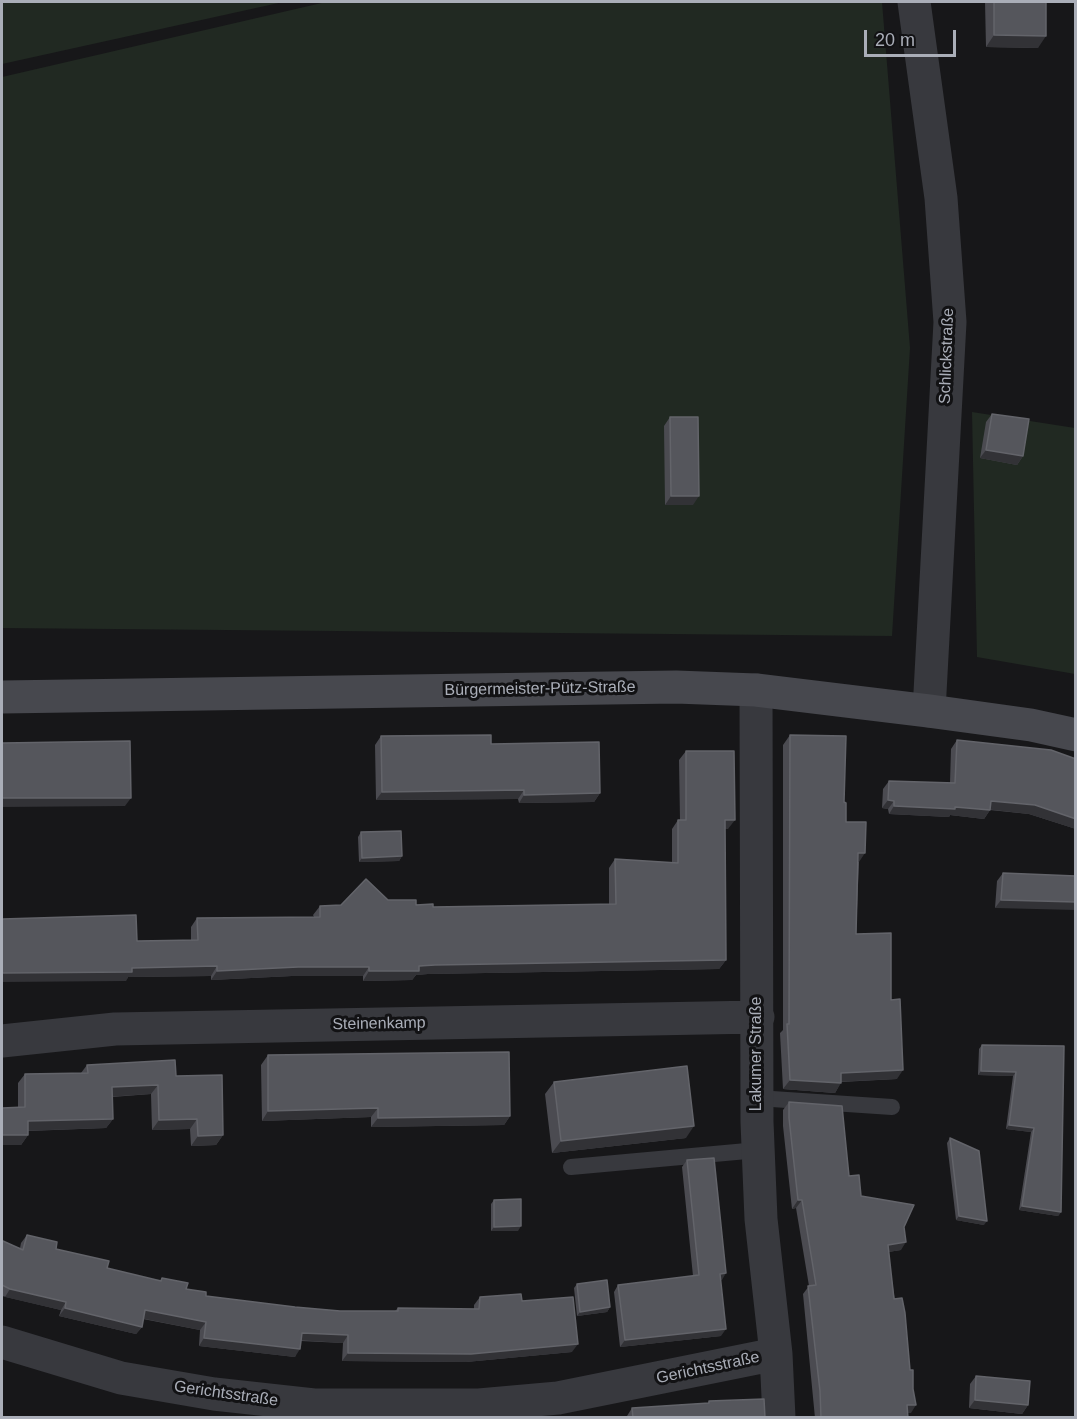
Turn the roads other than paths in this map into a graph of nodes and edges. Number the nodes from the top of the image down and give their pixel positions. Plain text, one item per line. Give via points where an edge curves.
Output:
1 (914, 2) edge
2 (756, 690) junction
3 (2, 697) edge
4 (929, 711) junction
5 (1076, 735) edge
6 (758, 1017) junction
7 (2, 1041) edge
8 (757, 1098) junction
9 (892, 1107) dead end
10 (758, 1150) junction
11 (571, 1167) dead end
12 (2, 1342) edge
13 (776, 1354) junction
14 (779, 1418) edge

1 - 4 street, Schlickstraße via 941,198 950,322
2 - 3 main road, Bürgermeister-Pütz-Straße via 675,687
2 - 4 main road, Bürgermeister-Pütz-Straße
2 - 6 street, Lakumer Straße
4 - 5 main road, Bürgermeister-Pütz-Straße
6 - 7 street, Steinenkamp via 115,1029
6 - 8 street, Lakumer Straße
8 - 9 lane
8 - 10 street, Lakumer Straße
10 - 11 lane
10 - 13 street, Lakumer Straße via 761,1219
12 - 13 street, Gerichtsstraße via 122,1378 214,1394 314,1405 479,1406 558,1398
13 - 14 street, Lakumer Straße

